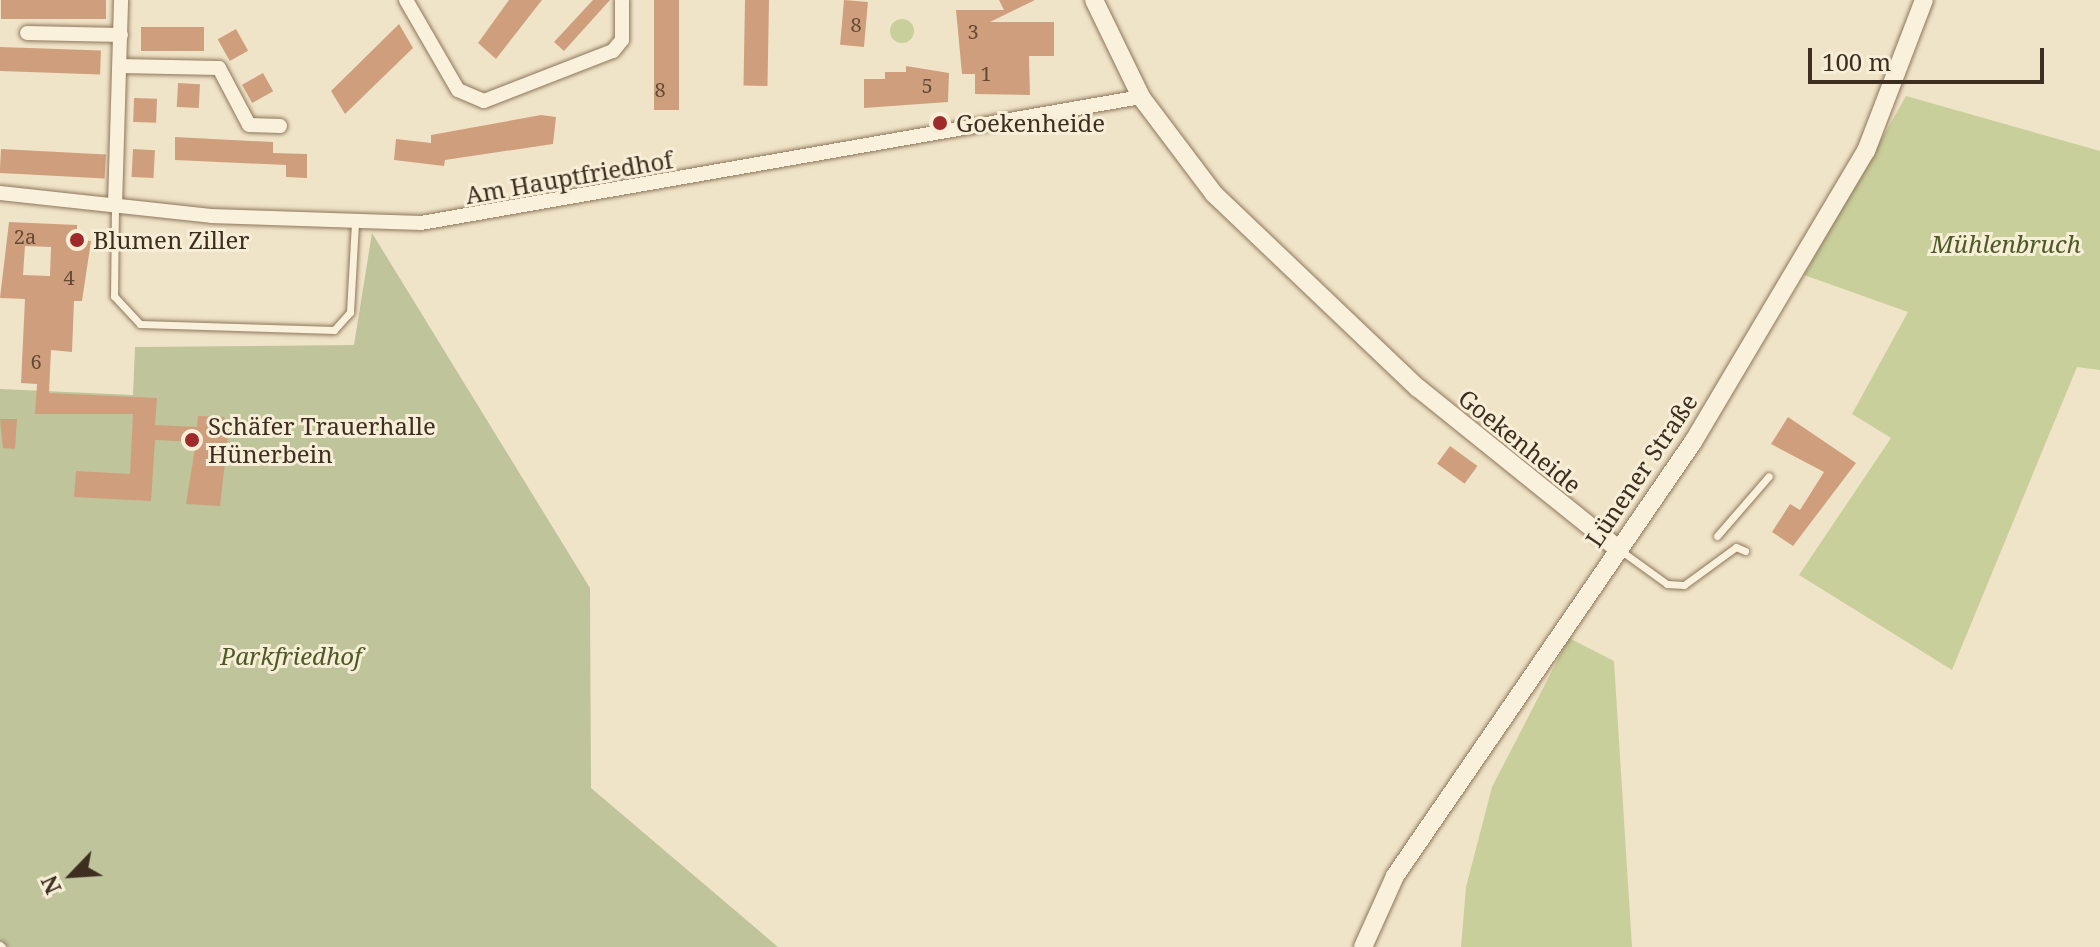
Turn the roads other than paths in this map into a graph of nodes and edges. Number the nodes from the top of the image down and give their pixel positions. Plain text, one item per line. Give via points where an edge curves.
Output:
1 (121, 0) edge
2 (406, 0) edge
3 (622, 0) edge
4 (1094, 0) edge
5 (1924, 0) edge
6 (27, 33) dead end
7 (121, 35) junction
8 (120, 66) junction
9 (1141, 97) junction
10 (280, 126) dead end
11 (0, 193) edge
12 (115, 205) junction
13 (355, 223) junction
14 (1769, 476) dead end
15 (1717, 536) dead end
16 (1618, 549) junction
17 (1745, 551) dead end
18 (1363, 947) edge

1 - 7 street
2 - 3 street via 458,90 484,101 606,57 622,40
4 - 9 main road, Goekenheide
5 - 16 main road, Lünener Straße via 1866,151 1693,442
6 - 7 street
7 - 8 street
8 - 10 street via 219,68 249,125
8 - 12 street
9 - 13 street, Am Hauptfriedhof via 463,218
9 - 16 main road, Goekenheide via 1234,213 1470,433
11 - 12 street, Am Hauptfriedhof
12 - 13 street, Am Hauptfriedhof
12 - 13 lane via 114,296 140,324 334,330 350,312
14 - 15 lane
16 - 17 lane via 1667,584 1684,585 1736,547
16 - 18 main road, Lünener Straße via 1395,876

